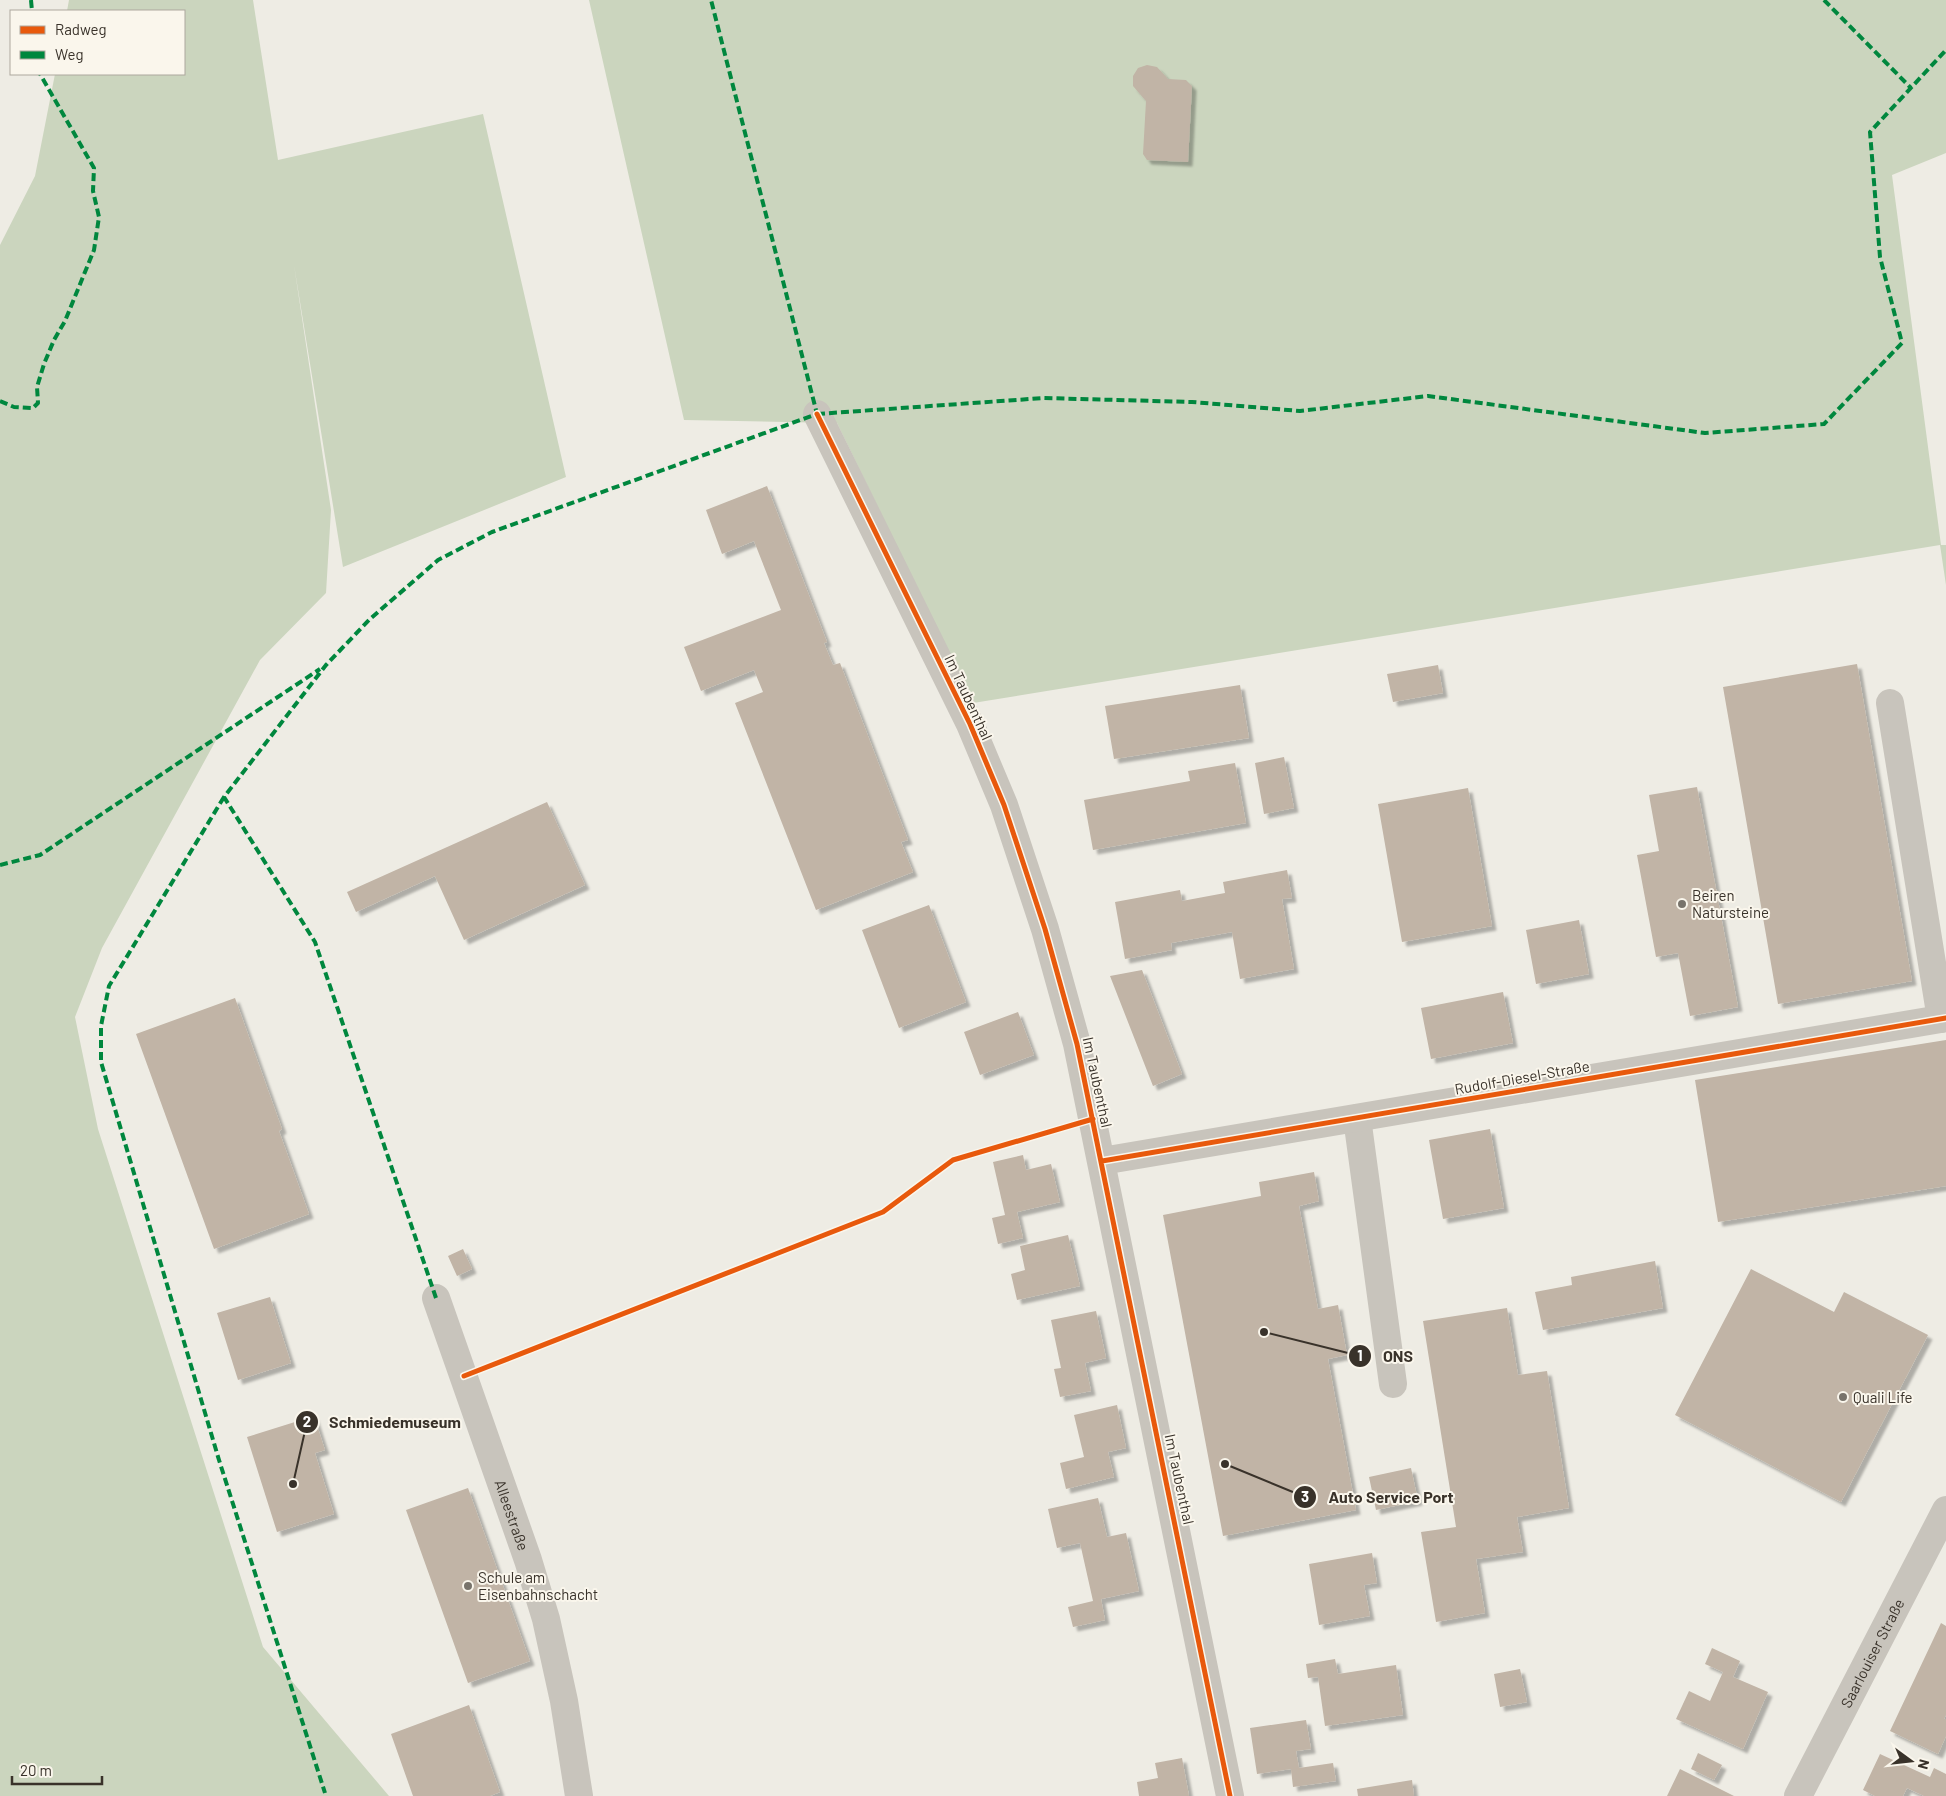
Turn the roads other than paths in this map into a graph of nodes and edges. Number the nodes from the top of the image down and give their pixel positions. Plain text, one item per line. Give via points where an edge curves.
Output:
1 (818, 414) dead end
2 (1890, 703) dead end
3 (1943, 1018) edge
4 (1357, 1118) junction
5 (1102, 1161) junction
6 (436, 1298) dead end
7 (1393, 1384) dead end
8 (1946, 1510) edge
9 (579, 1796) edge
10 (1230, 1796) edge
11 (1798, 1796) edge

1 - 5 street, Im Taubenthal via 970,724 1004,804 1072,1025
2 - 3 street
3 - 4 street, Rudolf-Diesel-Straße
4 - 5 street, Rudolf-Diesel-Straße
4 - 7 street
5 - 10 street, Im Taubenthal
6 - 9 street, Alleestraße via 546,1619 564,1701
8 - 11 street, Saarlouiser Straße

